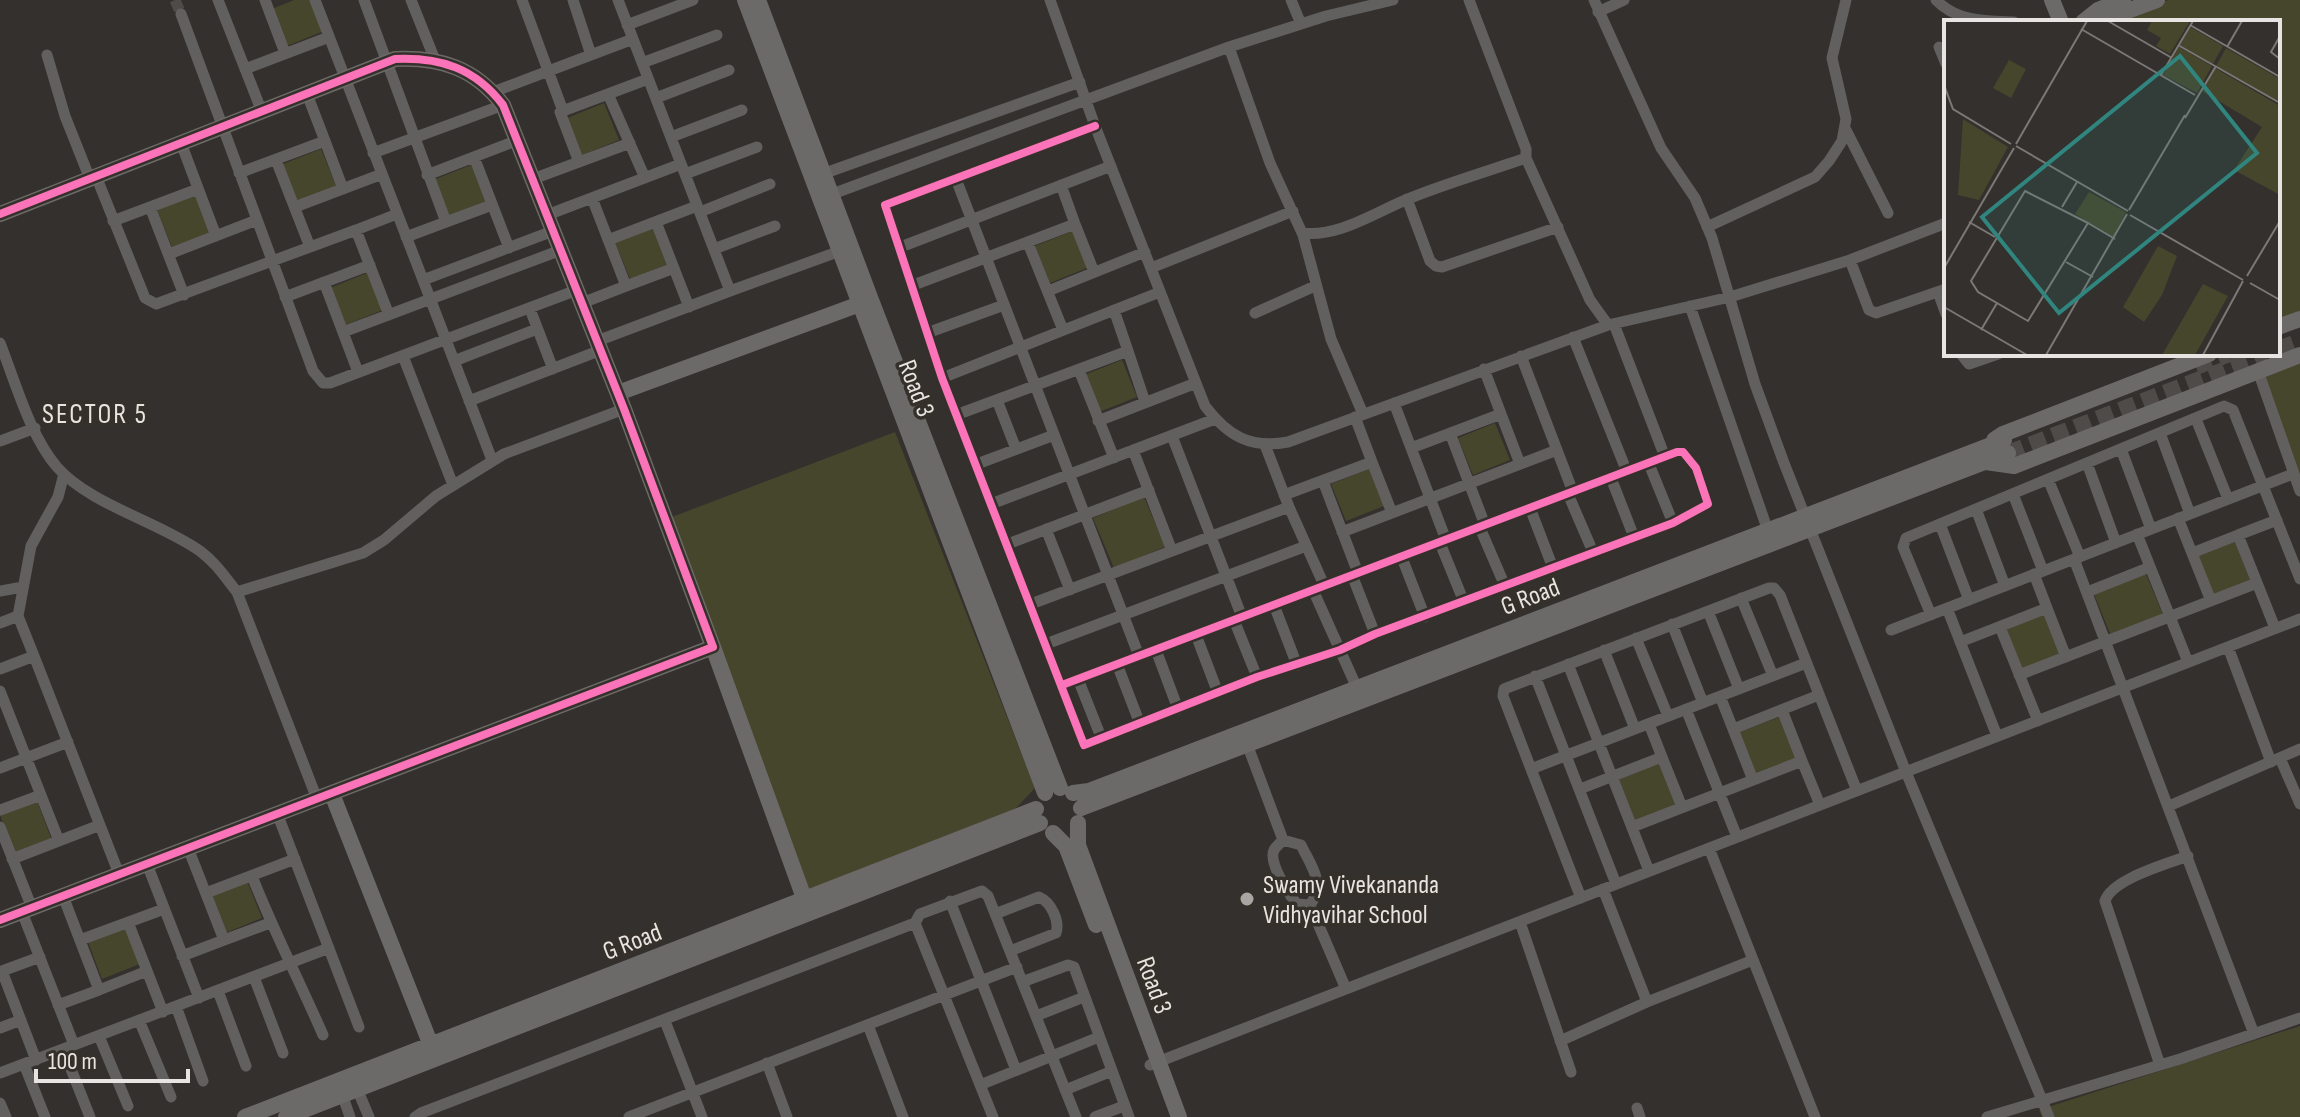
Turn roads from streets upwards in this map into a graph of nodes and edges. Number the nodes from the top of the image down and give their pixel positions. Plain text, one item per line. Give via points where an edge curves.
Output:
1 (218, 0) edge
2 (279, 0) edge
3 (315, 0) edge
4 (364, 0) edge
5 (411, 0) edge
6 (522, 0) edge
7 (573, 0) edge
8 (618, 0) edge
9 (693, 0) edge
10 (745, 0) edge
11 (758, 0) edge
12 (1050, 0) edge
13 (1291, 0) edge
14 (1393, 0) edge
15 (1469, 0) edge
16 (1624, 0) edge
17 (1846, 0) edge
18 (1936, 0) edge
19 (2052, 0) edge
20 (2063, 0) edge
21 (2123, 0) edge
22 (2157, 0) edge
23 (266, 2) edge
24 (1596, 6) edge
25 (181, 14) tunnel mouth
26 (1975, 20) edge
27 (2060, 20) edge
28 (2080, 20) edge
29 (2083, 20) edge
30 (2103, 20) edge
31 (1301, 24) junction
32 (627, 25) junction
33 (717, 35) dead end
34 (329, 37) junction
35 (633, 39) junction
36 (1229, 47) junction
37 (1939, 47) dead end
38 (285, 53) junction
39 (47, 55) dead end
40 (591, 55) junction
41 (1944, 59) edge
42 (435, 60) junction
43 (387, 63) junction
44 (642, 63) junction
45 (245, 69) junction
46 (729, 70) dead end
47 (549, 71) junction
48 (345, 79) junction
49 (648, 79) junction
50 (1080, 82) junction
51 (307, 94) junction
52 (608, 94) junction
53 (498, 98) junction
54 (656, 98) junction
55 (1086, 100) junction
56 (742, 110) dead end
57 (563, 111) junction
58 (262, 112) junction
59 (1095, 126) junction
60 (222, 127) junction
61 (1846, 130) junction
62 (671, 137) junction
63 (413, 138) junction
64 (518, 140) junction
65 (325, 141) junction
66 (181, 143) junction
67 (630, 143) junction
68 (757, 147) dead end
69 (373, 153) junction
70 (474, 157) junction
71 (1526, 158) junction
72 (276, 160) junction
73 (579, 162) junction
74 (1111, 166) junction
75 (683, 169) junction
76 (239, 173) junction
77 (382, 174) junction
78 (427, 175) junction
79 (819, 175) junction
80 (93, 178) junction
81 (645, 178) junction
82 (533, 179) junction
83 (956, 179) junction
84 (770, 184) dead end
85 (1061, 185) junction
86 (198, 189) junction
87 (343, 189) junction
88 (825, 196) junction
89 (592, 198) junction
90 (1407, 199) junction
91 (492, 205) junction
92 (150, 207) junction
93 (295, 207) junction
94 (698, 209) junction
95 (1293, 211) junction
96 (1888, 213) dead end
97 (0, 214) edge
98 (397, 214) junction
99 (971, 219) junction
100 (257, 220) junction
101 (113, 221) junction
102 (446, 222) junction
103 (656, 222) junction
104 (550, 223) junction
105 (1075, 224) junction
106 (1944, 224) edge
107 (775, 226) dead end
108 (1558, 227) junction
109 (1707, 227) junction
110 (356, 230) junction
111 (1302, 233) junction
112 (216, 236) junction
113 (406, 237) junction
114 (608, 240) junction
115 (1028, 243) junction
116 (310, 247) junction
117 (509, 248) junction
118 (898, 248) junction
119 (714, 249) junction
120 (561, 250) junction
121 (840, 251) junction
122 (1145, 252) junction
123 (169, 254) junction
124 (987, 259) junction
125 (1850, 260) junction
126 (272, 262) junction
127 (370, 265) junction
128 (674, 268) junction
129 (1151, 268) junction
130 (1094, 272) junction
131 (423, 280) junction
132 (324, 282) junction
133 (626, 286) junction
134 (911, 286) junction
135 (1315, 286) junction
136 (730, 291) junction
137 (1048, 291) junction
138 (1942, 291) edge
139 (1160, 292) junction
140 (184, 295) junction
141 (579, 296) junction
142 (285, 297) junction
143 (1730, 297) junction
144 (430, 299) junction
145 (865, 302) junction
146 (1004, 305) junction
147 (1690, 306) junction
148 (689, 307) junction
149 (530, 309) junction
150 (1114, 310) junction
151 (1255, 313) dead end
152 (389, 315) junction
153 (2300, 319) edge
154 (1611, 325) junction
155 (2280, 326) edge
156 (537, 329) junction
157 (1063, 330) junction
158 (343, 332) junction
159 (927, 333) junction
160 (1573, 337) junction
161 (446, 340) junction
162 (0, 343) edge
163 (599, 345) junction
164 (1021, 347) junction
165 (1128, 351) junction
166 (2300, 355) edge
167 (403, 356) junction
168 (1521, 356) junction
169 (1963, 356) edge
170 (1992, 356) edge
171 (2196, 356) tunnel mouth
172 (454, 361) junction
173 (553, 369) junction
174 (1484, 369) junction
175 (1079, 370) junction
176 (2258, 371) junction
177 (358, 372) junction
178 (942, 378) junction
179 (1196, 383) junction
180 (1035, 386) junction
181 (997, 400) junction
182 (469, 401) junction
183 (621, 401) junction
184 (1145, 402) junction
185 (1394, 403) junction
186 (1501, 414) junction
187 (956, 415) junction
188 (1359, 415) junction
189 (1215, 419) junction
190 (2196, 419) junction
191 (1098, 421) junction
192 (35, 428) junction
193 (1450, 433) junction
194 (2160, 433) junction
195 (1054, 435) junction
196 (1172, 436) junction
197 (0, 441) edge
198 (1265, 445) junction
199 (2006, 447) tunnel mouth
200 (1411, 448) junction
201 (1016, 449) junction
202 (2121, 449) junction
203 (1133, 450) junction
204 (1557, 450) junction
205 (1984, 455) junction
206 (1665, 457) junction
207 (1114, 458) junction
208 (492, 460) junction
209 (1372, 462) junction
210 (2087, 463) junction
211 (977, 464) junction
212 (1520, 464) junction
213 (1649, 464) junction
214 (1627, 472) junction
215 (64, 474) junction
216 (1069, 474) junction
217 (2293, 474) junction
218 (1611, 478) junction
219 (2048, 479) junction
220 (1323, 481) junction
221 (1469, 483) junction
222 (453, 485) junction
223 (2263, 485) junction
224 (1149, 490) junction
225 (2300, 491) edge
226 (1571, 493) junction
227 (2013, 494) junction
228 (1430, 499) junction
229 (2228, 499) junction
230 (1286, 501) junction
231 (991, 504) junction
232 (1530, 508) junction
233 (1976, 509) junction
234 (1392, 513) junction
235 (1085, 514) junction
236 (2184, 516) junction
237 (2277, 520) junction
238 (1673, 523) junction
239 (1809, 523) junction
240 (1940, 524) junction
241 (1483, 526) junction
242 (1046, 529) junction
243 (2151, 529) junction
244 (1768, 531) junction
245 (1342, 532) junction
246 (2137, 534) junction
247 (2238, 535) junction
248 (1211, 537) junction
249 (1634, 537) junction
250 (1443, 542) junction
251 (2116, 543) junction
252 (1008, 544) junction
253 (1306, 546) junction
254 (1172, 551) junction
255 (1593, 552) junction
256 (2192, 553) junction
257 (1402, 558) junction
258 (2077, 558) junction
259 (2150, 567) junction
260 (1553, 568) junction
261 (2038, 573) junction
262 (1355, 574) junction
263 (1108, 575) junction
264 (1226, 576) junction
265 (2300, 579) edge
266 (2257, 583) junction
267 (1505, 586) junction
268 (2005, 586) junction
269 (23, 587) junction
270 (1318, 588) junction
271 (1070, 590) junction
272 (0, 591) edge
273 (237, 592) junction
274 (2087, 592) junction
275 (1741, 598) junction
276 (1969, 600) junction
277 (2211, 601) junction
278 (1464, 602) junction
279 (1031, 604) junction
280 (1274, 605) junction
281 (1947, 608) junction
282 (2047, 608) junction
283 (1708, 611) junction
284 (1123, 615) junction
285 (1931, 615) junction
286 (18, 616) junction
287 (1425, 617) junction
288 (2170, 617) junction
289 (1238, 618) junction
290 (2300, 619) edge
291 (0, 623) edge
292 (1672, 624) junction
293 (2000, 627) junction
294 (2275, 628) junction
295 (1891, 630) dead end
296 (1375, 634) junction
297 (1196, 635) junction
298 (1636, 638) junction
299 (2107, 641) junction
300 (1960, 642) junction
301 (1046, 644) junction
302 (713, 647) junction
303 (2228, 647) junction
304 (1156, 650) junction
305 (1340, 650) junction
306 (1604, 650) junction
307 (34, 656) junction
308 (1139, 656) junction
309 (2066, 657) junction
310 (2188, 662) junction
311 (1806, 663) junction
312 (1117, 664) junction
313 (1568, 664) junction
314 (1297, 665) junction
315 (0, 669) edge
316 (2019, 675) junction
317 (1535, 676) junction
318 (1773, 676) junction
319 (1257, 677) junction
320 (1078, 679) junction
321 (1062, 685) junction
322 (2125, 687) junction
323 (1357, 688) junction
324 (1739, 689) junction
325 (0, 691) edge
326 (1218, 693) junction
327 (1819, 695) junction
328 (1720, 696) junction
329 (1703, 703) junction
330 (1178, 709) junction
331 (1686, 709) junction
332 (1782, 710) junction
333 (1668, 716) junction
334 (2038, 721) junction
335 (1140, 724) junction
336 (1649, 724) junction
337 (1635, 729) junction
338 (1733, 729) junction
339 (1997, 736) junction
340 (1101, 737) junction
341 (68, 742) junction
342 (1598, 743) junction
343 (1247, 744) junction
344 (2300, 749) edge
345 (1567, 756) junction
346 (1662, 757) junction
347 (26, 758) junction
348 (2275, 760) junction
349 (1802, 761) junction
350 (0, 768) edge
351 (1531, 769) junction
352 (1906, 772) junction
353 (1611, 777) junction
354 (1753, 780) junction
355 (1580, 789) junction
356 (1857, 791) junction
357 (1719, 793) junction
358 (41, 795) junction
359 (325, 796) junction
360 (1067, 801) junction
361 (2300, 804) edge
362 (1820, 805) junction
363 (2169, 806) junction
364 (1682, 807) junction
365 (0, 810) edge
366 (277, 813) junction
367 (1043, 822) junction
368 (100, 825) junction
369 (0, 827) edge
370 (1632, 827) junction
371 (1737, 837) junction
372 (1283, 840) junction
373 (59, 841) junction
374 (188, 848) junction
375 (1709, 848) junction
376 (2188, 856) junction
377 (12, 859) junction
378 (295, 859) junction
379 (147, 864) junction
380 (1649, 871) junction
381 (119, 874) junction
382 (252, 876) junction
383 (1616, 884) junction
384 (1603, 889) junction
385 (206, 893) junction
386 (63, 896) junction
387 (1581, 898) junction
388 (950, 901) junction
389 (1310, 905) junction
390 (807, 907) junction
391 (164, 909) junction
392 (27, 910) junction
393 (995, 914) junction
394 (0, 920) edge
395 (128, 922) junction
396 (1520, 922) junction
397 (270, 923) junction
398 (915, 923) junction
399 (80, 940) junction
400 (224, 940) junction
401 (329, 948) junction
402 (1010, 951) junction
403 (182, 956) junction
404 (40, 957) junction
405 (1753, 960) junction
406 (292, 964) junction
407 (1017, 967) junction
408 (147, 971) junction
409 (1, 972) edge
410 (254, 977) junction
411 (981, 981) junction
412 (1022, 982) junction
413 (1346, 989) junction
414 (99, 990) junction
415 (218, 991) junction
416 (944, 995) junction
417 (1084, 997) junction
418 (199, 998) junction
419 (1647, 1002) junction
420 (58, 1005) junction
421 (176, 1006) junction
422 (163, 1012) junction
423 (1036, 1016) junction
424 (2300, 1018) edge
425 (21, 1020) junction
426 (139, 1020) junction
427 (665, 1021) junction
428 (868, 1025) junction
429 (359, 1027) dead end
430 (0, 1028) edge
431 (2254, 1034) junction
432 (323, 1035) dead end
433 (99, 1036) junction
434 (1099, 1037) junction
435 (1560, 1041) junction
436 (68, 1047) junction
437 (434, 1052) junction
438 (283, 1053) dead end
439 (1051, 1055) junction
440 (30, 1062) junction
441 (767, 1063) junction
442 (1154, 1064) junction
443 (2160, 1065) junction
444 (246, 1066) dead end
445 (1016, 1070) junction
446 (1112, 1071) junction
447 (1571, 1072) dead end
448 (0, 1073) edge
449 (203, 1081) dead end
450 (980, 1085) junction
451 (347, 1086) junction
452 (1065, 1090) junction
453 (692, 1092) junction
454 (171, 1097) dead end
455 (2043, 1098) junction
456 (0, 1103) edge
457 (128, 1106) dead end
458 (1126, 1111) edge
459 (6, 1117) edge
460 (45, 1117) edge
461 (90, 1117) edge
462 (245, 1117) edge
463 (286, 1117) edge
464 (350, 1117) edge
465 (369, 1117) edge
466 (415, 1117) edge
467 (629, 1117) edge
468 (702, 1117) edge
469 (787, 1117) edge
470 (903, 1117) edge
471 (993, 1117) edge
472 (1076, 1117) edge
473 (1095, 1117) edge
474 (1169, 1117) edge
475 (1179, 1117) edge
476 (1815, 1117) edge
477 (1987, 1117) edge
478 (2049, 1117) edge

1 - 45 street
2 - 23 street
3 - 34 street
4 - 43 street
5 - 42 street
6 - 47 street
7 - 40 street
8 - 32 street
9 - 32 street
10 - 79 street, Road 3
11 - 79 street, Road 3
12 - 50 street
13 - 31 street
14 - 31 street
15 - 71 street
16 - 24 street
17 - 61 street via 1832,58
18 - 26 street via 1950,12
19 - 27 street
20 - 28 street
21 - 29 street
22 - 30 street
23 - 38 street
24 - 109 street via 1661,148 1695,198
25 - 60 street
31 - 36 street
32 - 35 street
33 - 44 street
34 - 38 street
34 - 48 street
35 - 40 street
35 - 44 street
36 - 55 street
36 - 95 street
37 - 41 street
38 - 45 street
39 - 80 street via 65,116
40 - 47 street
42 - 43 street
42 - 53 street via 453,65
43 - 48 street
43 - 63 street
44 - 49 street
45 - 58 street
46 - 54 street
47 - 53 street
47 - 57 street
48 - 51 street
48 - 69 street
49 - 52 street
49 - 54 street
50 - 55 street
50 - 79 street
51 - 58 street
51 - 65 street
52 - 57 street
52 - 67 street
53 - 63 street
53 - 64 street
54 - 62 street
55 - 59 street
55 - 88 street
56 - 62 street
57 - 73 street
58 - 60 street
59 - 74 street
59 - 83 street
60 - 66 street
60 - 76 street
61 - 96 street
61 - 109 street via 1815,177
62 - 75 street
63 - 69 street
63 - 78 street
64 - 70 street
64 - 82 street
65 - 72 street
65 - 87 street
66 - 80 street
66 - 86 street
67 - 73 street
67 - 81 street
68 - 75 street
69 - 77 street
70 - 78 street
70 - 91 street
71 - 90 street
71 - 108 street
72 - 76 street
72 - 93 street
73 - 82 street
74 - 85 street
74 - 122 street
75 - 81 street
75 - 94 street
76 - 100 street
77 - 87 street
77 - 98 street
78 - 102 street
79 - 88 street, Road 3
80 - 97 street
80 - 101 street
81 - 89 street
82 - 104 street
83 - 99 street
83 - 118 street via 885,205
84 - 94 street
85 - 99 street
85 - 105 street
86 - 92 street
86 - 112 street
87 - 93 street
88 - 121 street, Road 3
88 - 145 street, Road 3
89 - 104 street
89 - 114 street
90 - 108 street via 1436,266
90 - 111 street via 1352,224
91 - 102 street
91 - 117 street
92 - 101 street
92 - 123 street
93 - 116 street
94 - 103 street
94 - 119 street
95 - 111 street
95 - 129 street
98 - 110 street
98 - 113 street
99 - 118 street
99 - 124 street
100 - 112 street
100 - 126 street
101 - 140 street via 145,298 156,304
102 - 113 street
103 - 114 street
103 - 128 street
104 - 117 street
104 - 120 street
105 - 115 street
105 - 130 street
106 - 125 street
107 - 119 street
108 - 154 street via 1590,300
109 - 143 street
110 - 116 street
110 - 127 street
111 - 135 street
112 - 123 street
113 - 131 street
114 - 133 street
115 - 124 street
115 - 137 street
116 - 126 street
117 - 131 street
118 - 134 street
119 - 136 street
120 - 141 street
120 - 144 street
121 - 136 street
121 - 145 street, Road 3
122 - 129 street
122 - 130 street
123 - 140 street
124 - 134 street
124 - 146 street
125 - 138 street via 1872,312
125 - 143 street
126 - 140 street
126 - 142 street
127 - 132 street
127 - 152 street
128 - 133 street
128 - 148 street
129 - 139 street
130 - 137 street
131 - 144 street
132 - 142 street
132 - 158 street
133 - 141 street
134 - 159 street
135 - 151 street
135 - 188 street
136 - 148 street
137 - 157 street
139 - 150 street
139 - 179 street
141 - 149 street
141 - 163 street
142 - 177 street via 318,379 330,383
143 - 147 street
143 - 239 street via 1755,384
144 - 152 street
144 - 161 street
145 - 183 street
145 - 360 street, Road 3
146 - 159 street
146 - 164 street
147 - 154 street
147 - 244 street
148 - 163 street
149 - 156 street
149 - 161 street
150 - 157 street
150 - 165 street
152 - 158 street
153 - 155 street
154 - 160 street
154 - 206 street
156 - 172 street
156 - 173 street
157 - 164 street
158 - 177 street
159 - 178 street
160 - 168 street
160 - 214 street
161 - 167 street
161 - 172 street
162 - 192 street
163 - 173 street
163 - 183 street
164 - 178 street
164 - 180 street
165 - 175 street
165 - 184 street
166 - 176 street
167 - 177 street
167 - 222 street
168 - 174 street
168 - 204 street
169 - 170 street via 1969,364
171 - 205 street via 2003,434
172 - 182 street
173 - 182 street
174 - 185 street
174 - 186 street
175 - 180 street
175 - 191 street
176 - 205 street via 2014,466
176 - 217 street
178 - 187 street
179 - 184 street
179 - 189 street
180 - 181 street
180 - 195 street
181 - 187 street
181 - 201 street
182 - 208 street
183 - 208 street
183 - 302 street
184 - 191 street
185 - 188 street
185 - 200 street
186 - 193 street
186 - 212 street
187 - 211 street
188 - 198 street via 1288,442
188 - 209 street
189 - 196 street
189 - 198 street via 1247,441
190 - 194 street
190 - 223 street via 2224,406 2233,410
190 - 229 street
191 - 207 street
192 - 197 street
192 - 215 street
193 - 200 street
193 - 221 street
194 - 202 street
194 - 236 street
195 - 201 street
195 - 216 street
196 - 203 street
196 - 248 street
198 - 230 street
199 - 205 street, G Road
200 - 228 street
201 - 211 street
202 - 210 street
202 - 243 street
203 - 207 street
203 - 224 street
204 - 212 street
204 - 226 street
205 - 239 street, G Road
206 - 213 street
206 - 238 street via 1687,455 1708,504
207 - 216 street
208 - 222 street
209 - 220 street
209 - 234 street
210 - 219 street
210 - 251 street
211 - 231 street
212 - 221 street
213 - 214 street
213 - 238 street
214 - 218 street
215 - 269 street via 58,497 31,546
215 - 273 street via 202,552
216 - 231 street
216 - 235 street
217 - 223 street
217 - 225 street
218 - 226 street
218 - 249 street
219 - 227 street
219 - 258 street
220 - 230 street
220 - 245 street
221 - 228 street
221 - 241 street
222 - 273 street via 363,553
223 - 229 street
223 - 237 street
224 - 235 street
224 - 254 street
226 - 232 street
226 - 255 street
227 - 233 street
227 - 261 street
228 - 234 street
228 - 250 street
229 - 236 street
230 - 248 street
230 - 253 street
231 - 252 street
232 - 241 street
232 - 260 street
233 - 240 street
233 - 268 street
234 - 245 street
235 - 242 street
235 - 263 street
236 - 243 street
236 - 256 street
237 - 247 street
237 - 265 street
238 - 249 street
239 - 244 street, G Road
239 - 343 street, G Road
239 - 352 street
240 - 276 street
240 - 285 street via 1906,538 1903,547
241 - 250 street
241 - 267 street
242 - 252 street
242 - 271 street
243 - 246 street
244 - 323 street, G Road
245 - 262 street
246 - 251 street
246 - 259 street
247 - 256 street
247 - 266 street
248 - 254 street
248 - 264 street
249 - 255 street
250 - 257 street
250 - 278 street
251 - 258 street
252 - 279 street
253 - 264 street
253 - 270 street
254 - 263 street
255 - 260 street
256 - 277 street
257 - 262 street
257 - 287 street
258 - 261 street
258 - 274 street
259 - 274 street
259 - 288 street
260 - 267 street
261 - 268 street
261 - 282 street
262 - 270 street
262 - 296 street
263 - 271 street
263 - 284 street
264 - 284 street
264 - 289 street
266 - 277 street
266 - 294 street
267 - 278 street
268 - 276 street
269 - 272 street
269 - 286 street
270 - 280 street
270 - 305 street
271 - 279 street
273 - 359 street
274 - 299 street
275 - 283 street
275 - 311 street via 1776,590
275 - 318 street
276 - 281 street
277 - 288 street
278 - 287 street
279 - 301 street
280 - 289 street
280 - 314 street
281 - 285 street
281 - 300 street
282 - 293 street
282 - 309 street
283 - 292 street
283 - 324 street
284 - 301 street
284 - 308 street
285 - 295 street
286 - 291 street
286 - 307 street
287 - 296 street
288 - 299 street
288 - 310 street
289 - 297 street
289 - 319 street
290 - 294 street
292 - 298 street
292 - 329 street
293 - 300 street
293 - 316 street
294 - 303 street
296 - 305 street
297 - 304 street
297 - 326 street
298 - 306 street
298 - 333 street
299 - 309 street
299 - 322 street
300 - 339 street
301 - 321 street
302 - 359 street
302 - 390 street
303 - 310 street
303 - 348 street
304 - 308 street
304 - 330 street
305 - 314 street
305 - 323 street
306 - 313 street
306 - 337 street
307 - 315 street
307 - 341 street
308 - 312 street
309 - 316 street
310 - 322 street
311 - 318 street
311 - 327 street
312 - 320 street
312 - 335 street
313 - 317 street
313 - 342 street
314 - 319 street
316 - 334 street
317 - 345 street
317 - 351 street via 1503,692
318 - 324 street
319 - 326 street
320 - 321 street
320 - 340 street
321 - 340 street via 1084,745
322 - 334 street
322 - 363 street
323 - 360 street, G Road
324 - 328 street
325 - 347 street
326 - 330 street
327 - 332 street
327 - 356 street
328 - 329 street
328 - 338 street
329 - 331 street
330 - 335 street
331 - 333 street
331 - 357 street
332 - 338 street
332 - 349 street
333 - 336 street
334 - 339 street
335 - 340 street
336 - 337 street
336 - 346 street
337 - 342 street
338 - 354 street
339 - 352 street
341 - 347 street
341 - 368 street
342 - 345 street
342 - 353 street
343 - 360 street, G Road
343 - 372 street
344 - 348 street
345 - 351 street
345 - 355 street
346 - 353 street
346 - 364 street
347 - 350 street
347 - 358 street
348 - 361 street
348 - 363 street
349 - 354 street
349 - 362 street
351 - 387 street
352 - 356 street
352 - 455 street
353 - 355 street
353 - 370 street
354 - 357 street
355 - 383 street
356 - 362 street
357 - 364 street
357 - 371 street
358 - 365 street
358 - 373 street
359 - 366 street
359 - 437 street
360 - 367 street
360 - 367 street, G Road via 1067,832
360 - 442 street, Road 3
362 - 371 street
363 - 376 street
364 - 370 street
366 - 374 street
366 - 378 street
367 - 390 street, G Road
367 - 442 street, Road 3 via 1066,846
368 - 373 street
368 - 381 street
369 - 377 street
370 - 380 street
371 - 375 street
372 - 389 street via 1301,845 1318,880
372 - 389 street via 1274,849 1275,866 1290,897
373 - 377 street
374 - 379 street
374 - 385 street
375 - 380 street
375 - 405 street
376 - 431 street
376 - 443 street via 2118,885 2105,901
377 - 392 street
378 - 382 street
378 - 401 street
379 - 381 street
379 - 391 street
380 - 383 street
381 - 386 street
382 - 385 street
382 - 397 street
383 - 384 street
384 - 387 street
384 - 419 street
385 - 400 street
386 - 392 street
386 - 399 street
387 - 396 street
388 - 393 street via 984,891
388 - 398 street via 918,915
388 - 411 street
389 - 413 street
390 - 437 street, G Road
391 - 395 street
391 - 403 street
392 - 394 street
392 - 404 street
393 - 402 street
393 - 402 street via 1039,897 1052,909 1056,933
395 - 399 street
395 - 408 street
396 - 413 street
396 - 435 street
397 - 400 street
397 - 406 street
398 - 416 street
398 - 427 street
399 - 414 street
400 - 403 street
401 - 406 street
401 - 429 street
402 - 407 street
403 - 418 street
404 - 409 street
404 - 420 street
405 - 419 street
405 - 476 street
406 - 410 street
406 - 432 street
407 - 411 street
407 - 412 street
408 - 414 street
408 - 422 street
409 - 425 street
410 - 415 street
410 - 438 street
411 - 416 street
411 - 445 street
412 - 417 street via 1071,965
412 - 423 street
413 - 442 street
414 - 420 street
415 - 418 street
415 - 444 street
416 - 428 street
416 - 450 street
417 - 423 street
417 - 434 street
418 - 421 street
419 - 435 street
420 - 436 street
421 - 422 street
421 - 449 street
422 - 426 street
423 - 439 street
424 - 431 street
425 - 430 street
425 - 440 street
426 - 433 street
426 - 454 street
427 - 453 street
427 - 466 street
428 - 441 street
428 - 470 street
431 - 443 street
433 - 436 street
433 - 457 street
434 - 439 street
434 - 446 street
435 - 447 street
436 - 440 street
436 - 461 street
437 - 451 street, G Road
439 - 445 street
439 - 452 street
440 - 448 street
440 - 460 street
441 - 453 street
441 - 469 street
442 - 474 street, Road 3
442 - 475 street, Road 3
443 - 455 street
445 - 450 street
446 - 452 street
446 - 458 street
450 - 471 street
451 - 462 street, G Road
451 - 463 street, G Road
451 - 464 street
451 - 465 street
452 - 472 street
453 - 467 street
453 - 468 street
455 - 477 street
455 - 478 street
456 - 459 street
458 - 473 street

